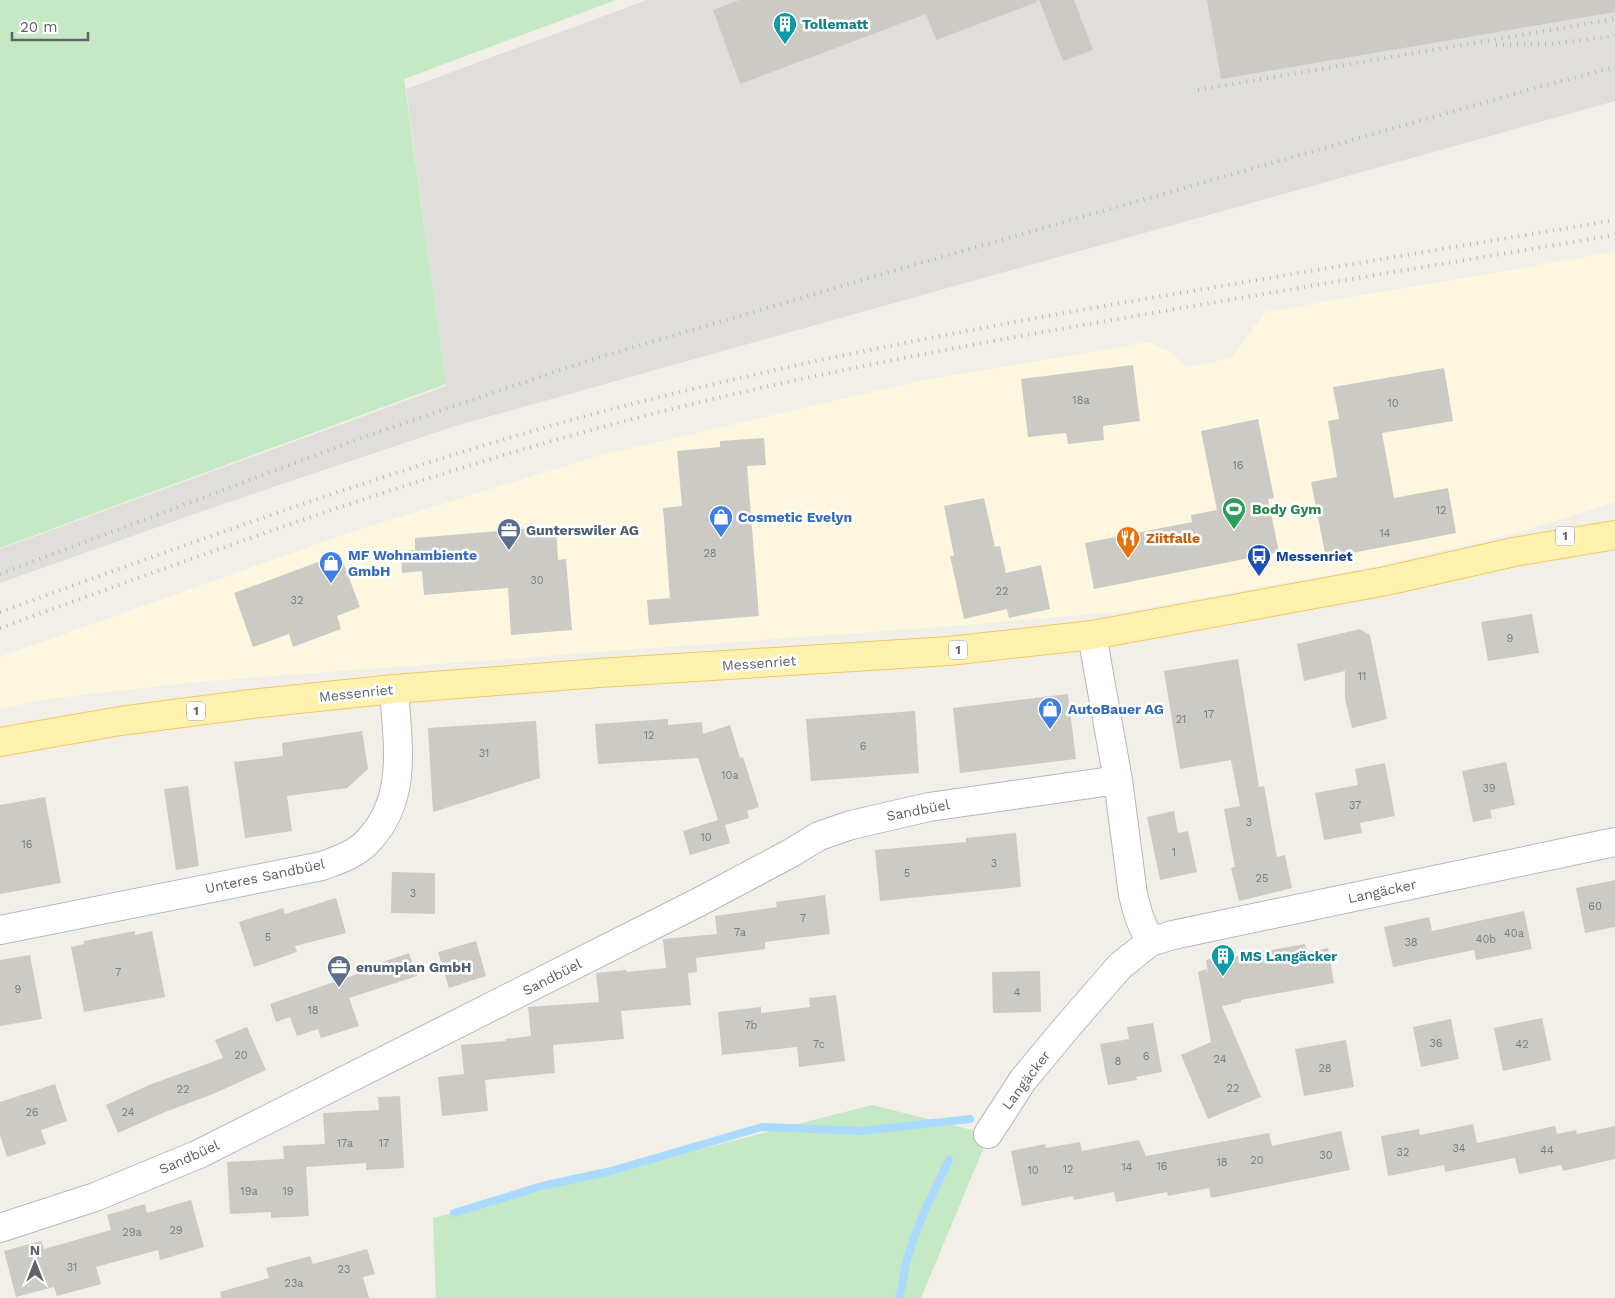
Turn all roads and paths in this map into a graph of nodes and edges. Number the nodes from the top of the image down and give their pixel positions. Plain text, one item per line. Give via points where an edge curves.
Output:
1 (1615, 520) edge
2 (1615, 535) edge
3 (1514, 552) junction
4 (1092, 635) junction
5 (394, 689) junction
6 (0, 742) edge
7 (1118, 780) junction
8 (1615, 842) edge
9 (0, 930) edge
10 (1150, 942) junction
11 (988, 1134) dead end
12 (0, 1228) edge

1 - 3 main road, Messenriet / 1
2 - 3 main road, Messenriet / 1
3 - 4 main road, Messenriet / 1 via 1386,581
4 - 5 main road, Messenriet / 1 via 949,651
4 - 7 street
5 - 6 main road, Messenriet / 1 via 120,721
5 - 9 street, Unteres Sandbüel via 399,761 397,786 387,816 369,842 346,857 322,866
7 - 10 street via 1133,895
7 - 12 street, Sandbüel via 929,807 851,824 819,836 691,906 199,1154 95,1197
8 - 10 street, Langäcker
10 - 11 street, Langäcker via 1120,966 1067,1027 1023,1080

